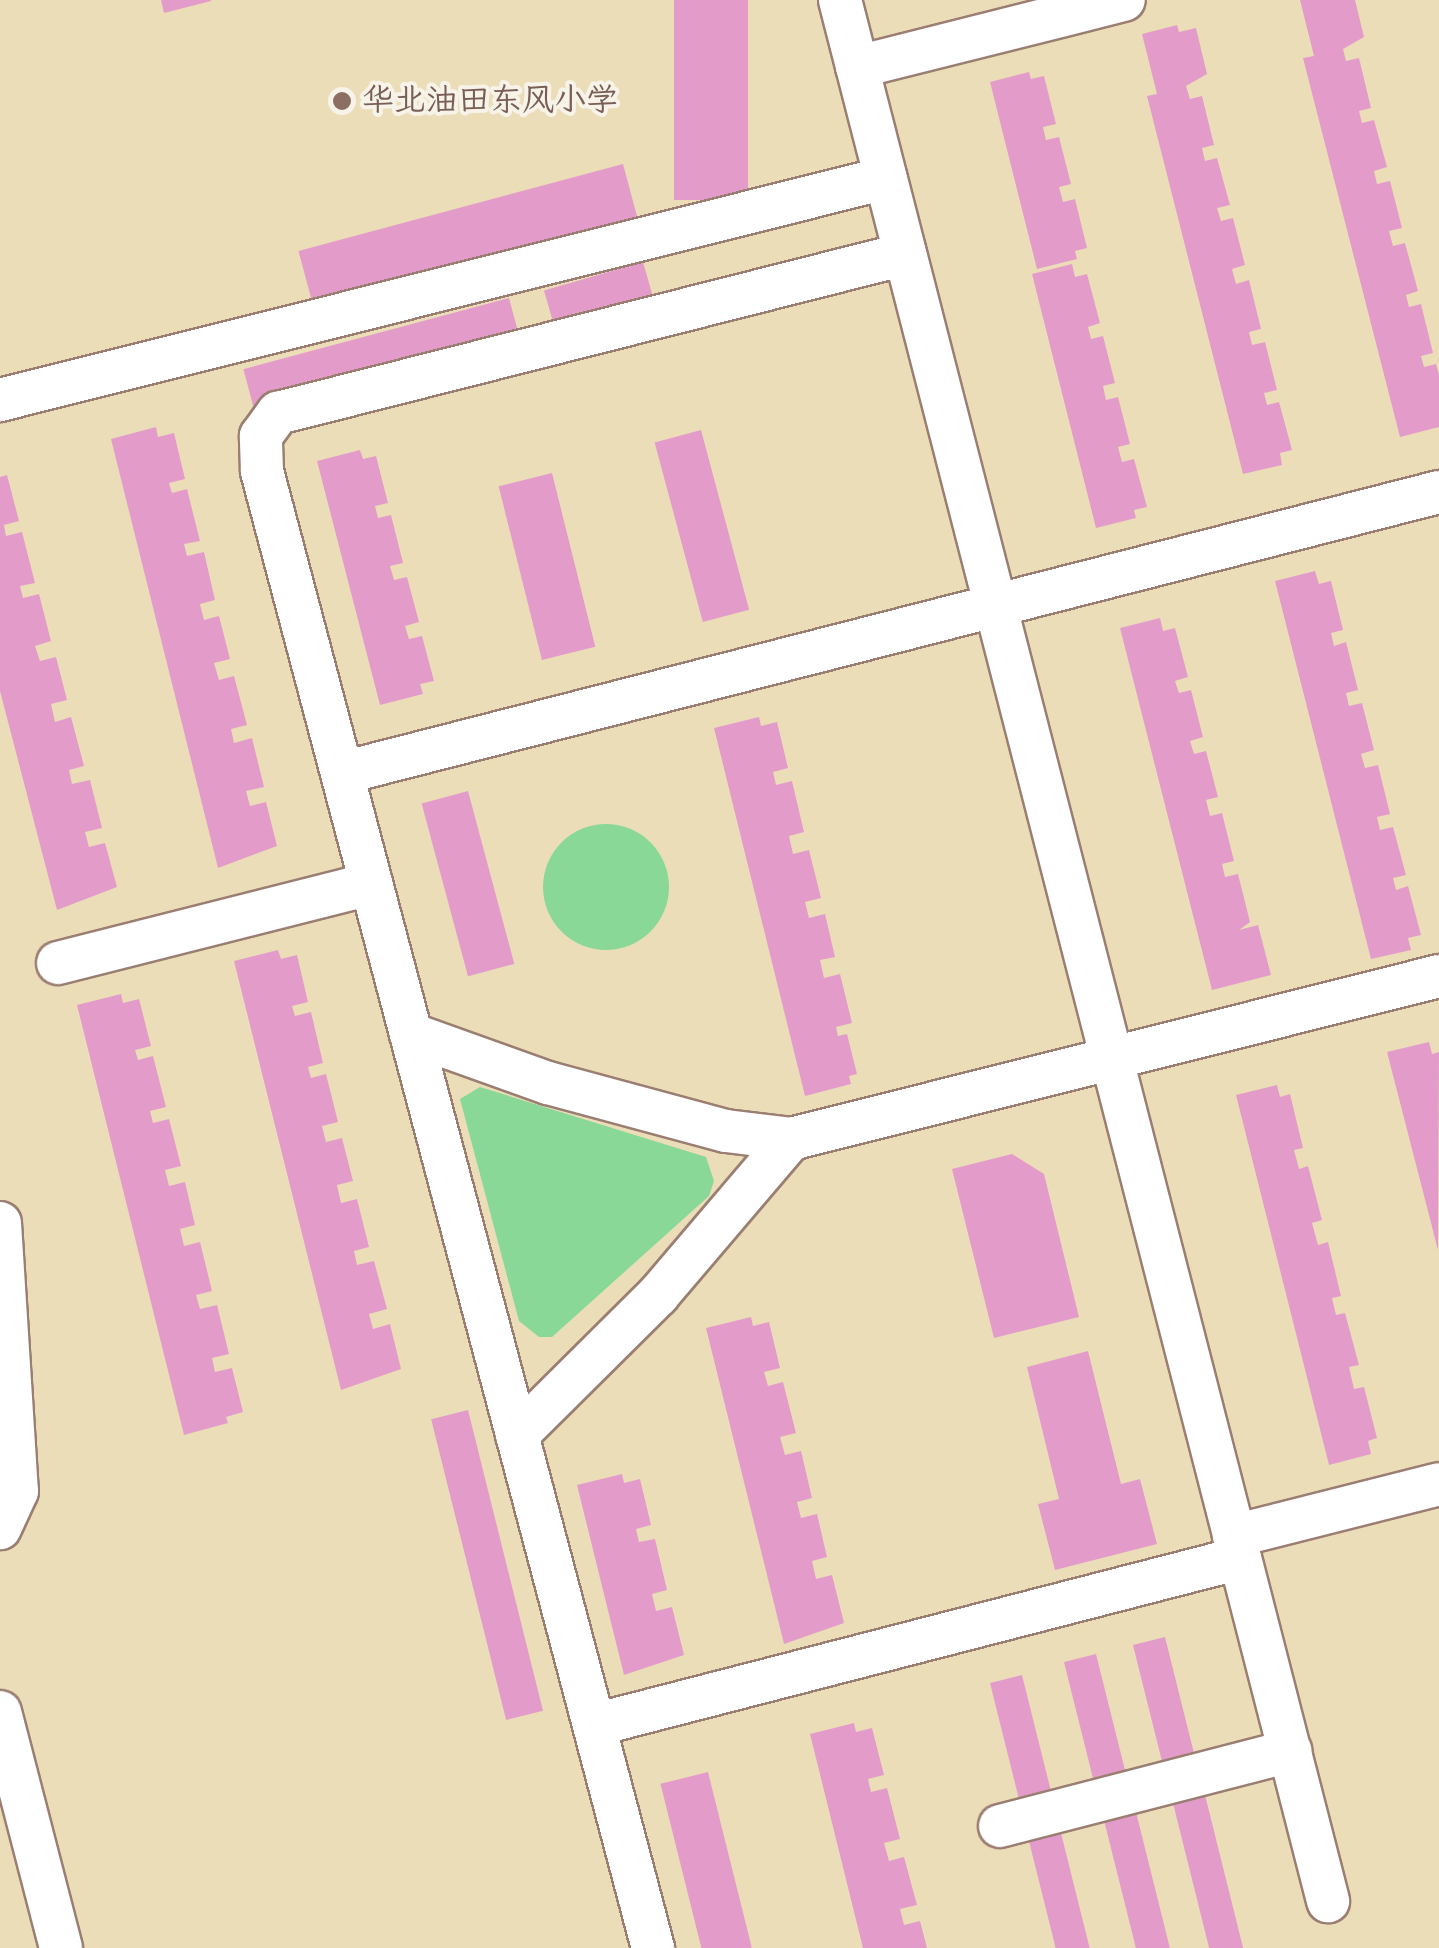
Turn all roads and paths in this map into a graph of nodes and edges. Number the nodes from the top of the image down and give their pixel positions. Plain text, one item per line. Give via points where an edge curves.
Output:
1 (840, 0) edge
2 (1124, 0) edge
3 (857, 67) junction
4 (886, 178) junction
5 (905, 254) junction
6 (0, 400) edge
7 (1439, 492) edge
8 (995, 605) junction
9 (342, 773) junction
10 (371, 884) junction
11 (58, 964) dead end
12 (1439, 976) edge
13 (411, 1034) junction
14 (1112, 1059) junction
15 (790, 1140) junction
16 (0, 1222) edge
17 (517, 1436) junction
18 (1439, 1484) edge
19 (0, 1528) edge
20 (1237, 1547) junction
21 (0, 1712) edge
22 (594, 1724) junction
23 (1290, 1751) junction
24 (1000, 1826) dead end
25 (1328, 1901) dead end
26 (61, 1948) edge
27 (653, 1948) edge

1 - 3 street
2 - 3 street
3 - 4 street
4 - 5 street
4 - 6 street
5 - 8 street
5 - 9 street via 278,413 260,436 262,471
7 - 8 street
8 - 9 street
8 - 14 street
9 - 10 street
10 - 11 street
10 - 13 street
12 - 14 street
13 - 15 street via 548,1083 726,1131
13 - 17 street
14 - 15 street
14 - 20 street
15 - 17 street via 658,1295
16 - 19 street via 17,1491
17 - 22 street
18 - 20 street
20 - 22 street
20 - 23 street
21 - 26 street
22 - 27 street
23 - 24 street
23 - 25 street

